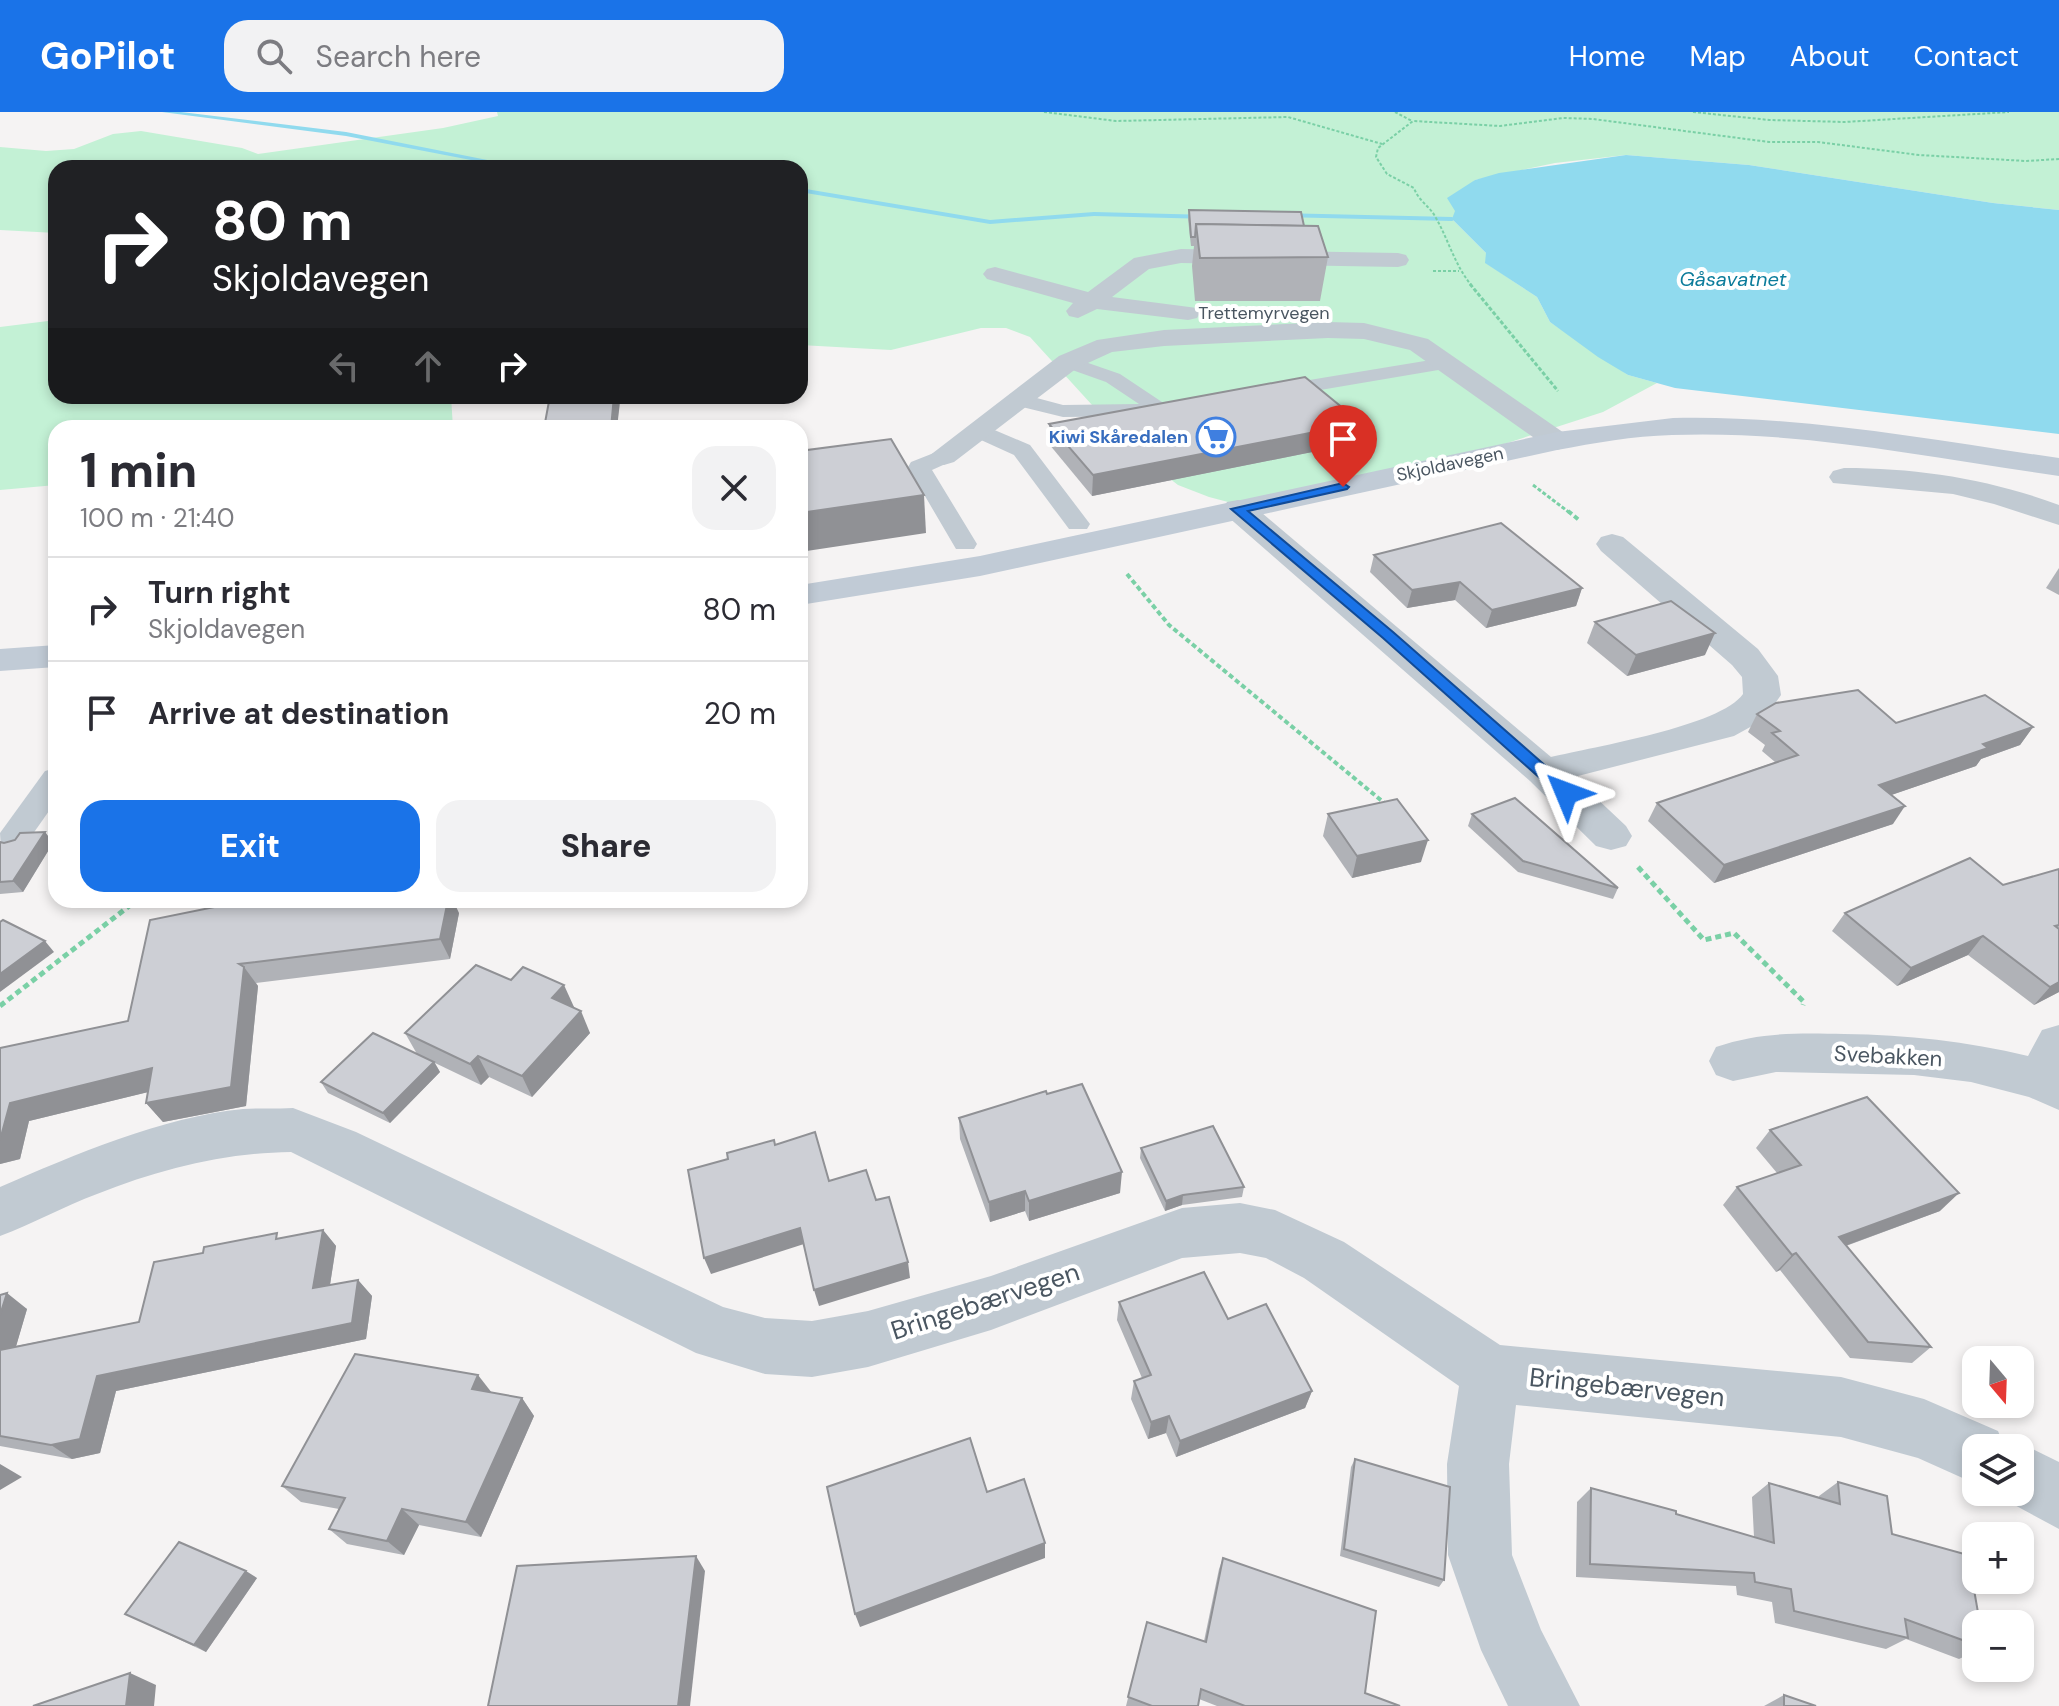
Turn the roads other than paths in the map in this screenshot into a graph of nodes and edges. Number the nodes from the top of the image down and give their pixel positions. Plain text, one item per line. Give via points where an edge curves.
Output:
1 (1398, 260) dead end
2 (990, 280) dead end
3 (1082, 308) junction
4 (1411, 319) dead end
5 (1115, 343) junction
6 (1068, 362) junction
7 (1449, 363) junction
8 (1239, 397) edge
9 (1018, 399) junction
10 (978, 430) junction
11 (1557, 441) junction
12 (944, 456) joint
13 (2059, 467) edge
14 (1844, 477) dead end
15 (1238, 509) junction
16 (2059, 516) edge
17 (1078, 524) dead end
18 (965, 544) dead end
19 (1612, 544) road end
20 (808, 594) edge
21 (48, 657) edge
22 (0, 660) edge
23 (1544, 772) junction
24 (48, 789) edge
25 (1611, 836) road end
26 (12, 840) edge
27 (1733, 1061) dead end
28 (2053, 1071) edge
29 (0, 1212) edge
30 (1490, 1373) junction
31 (1962, 1447) edge
32 (2034, 1482) edge
33 (2059, 1497) edge
34 (1545, 1706) edge

1 - 3 street via 1167,257 1142,263
2 - 3 street, Trettemyrvegen
3 - 4 street, Trettemyrvegen
3 - 5 street, Trettemyrvegen
5 - 6 street
5 - 7 street via 1364,331 1419,344
6 - 9 street
6 - 9 lane via 1171,408 1063,411
7 - 8 lane
7 - 11 street
9 - 10 street
10 - 12 street
10 - 17 lane via 1022,450
11 - 13 main road, Skjoldavegen via 1642,428 1737,427
11 - 15 main road, Skjoldavegen
12 - 18 lane via 919,467
14 - 16 street via 1900,476 1952,483
15 - 20 main road, Skjoldavegen via 980,566
15 - 23 street
19 - 23 street via 1745,657 1760,676 1762,695 1750,712 1721,727
21 - 22 main road
23 - 25 street
24 - 26 lane
27 - 28 street, Svebakken via 1776,1052 1914,1055
29 - 30 street, Bringebærvegen via 81,1176 175,1145 242,1131 293,1130 716,1333 765,1346 812,1349 868,1339 991,1303 1182,1233 1240,1228 1275,1235 1324,1260
30 - 31 street, Bringebærvegen via 1841,1407 1924,1429
30 - 34 street via 1478,1464 1480,1555 1515,1650
32 - 33 street

